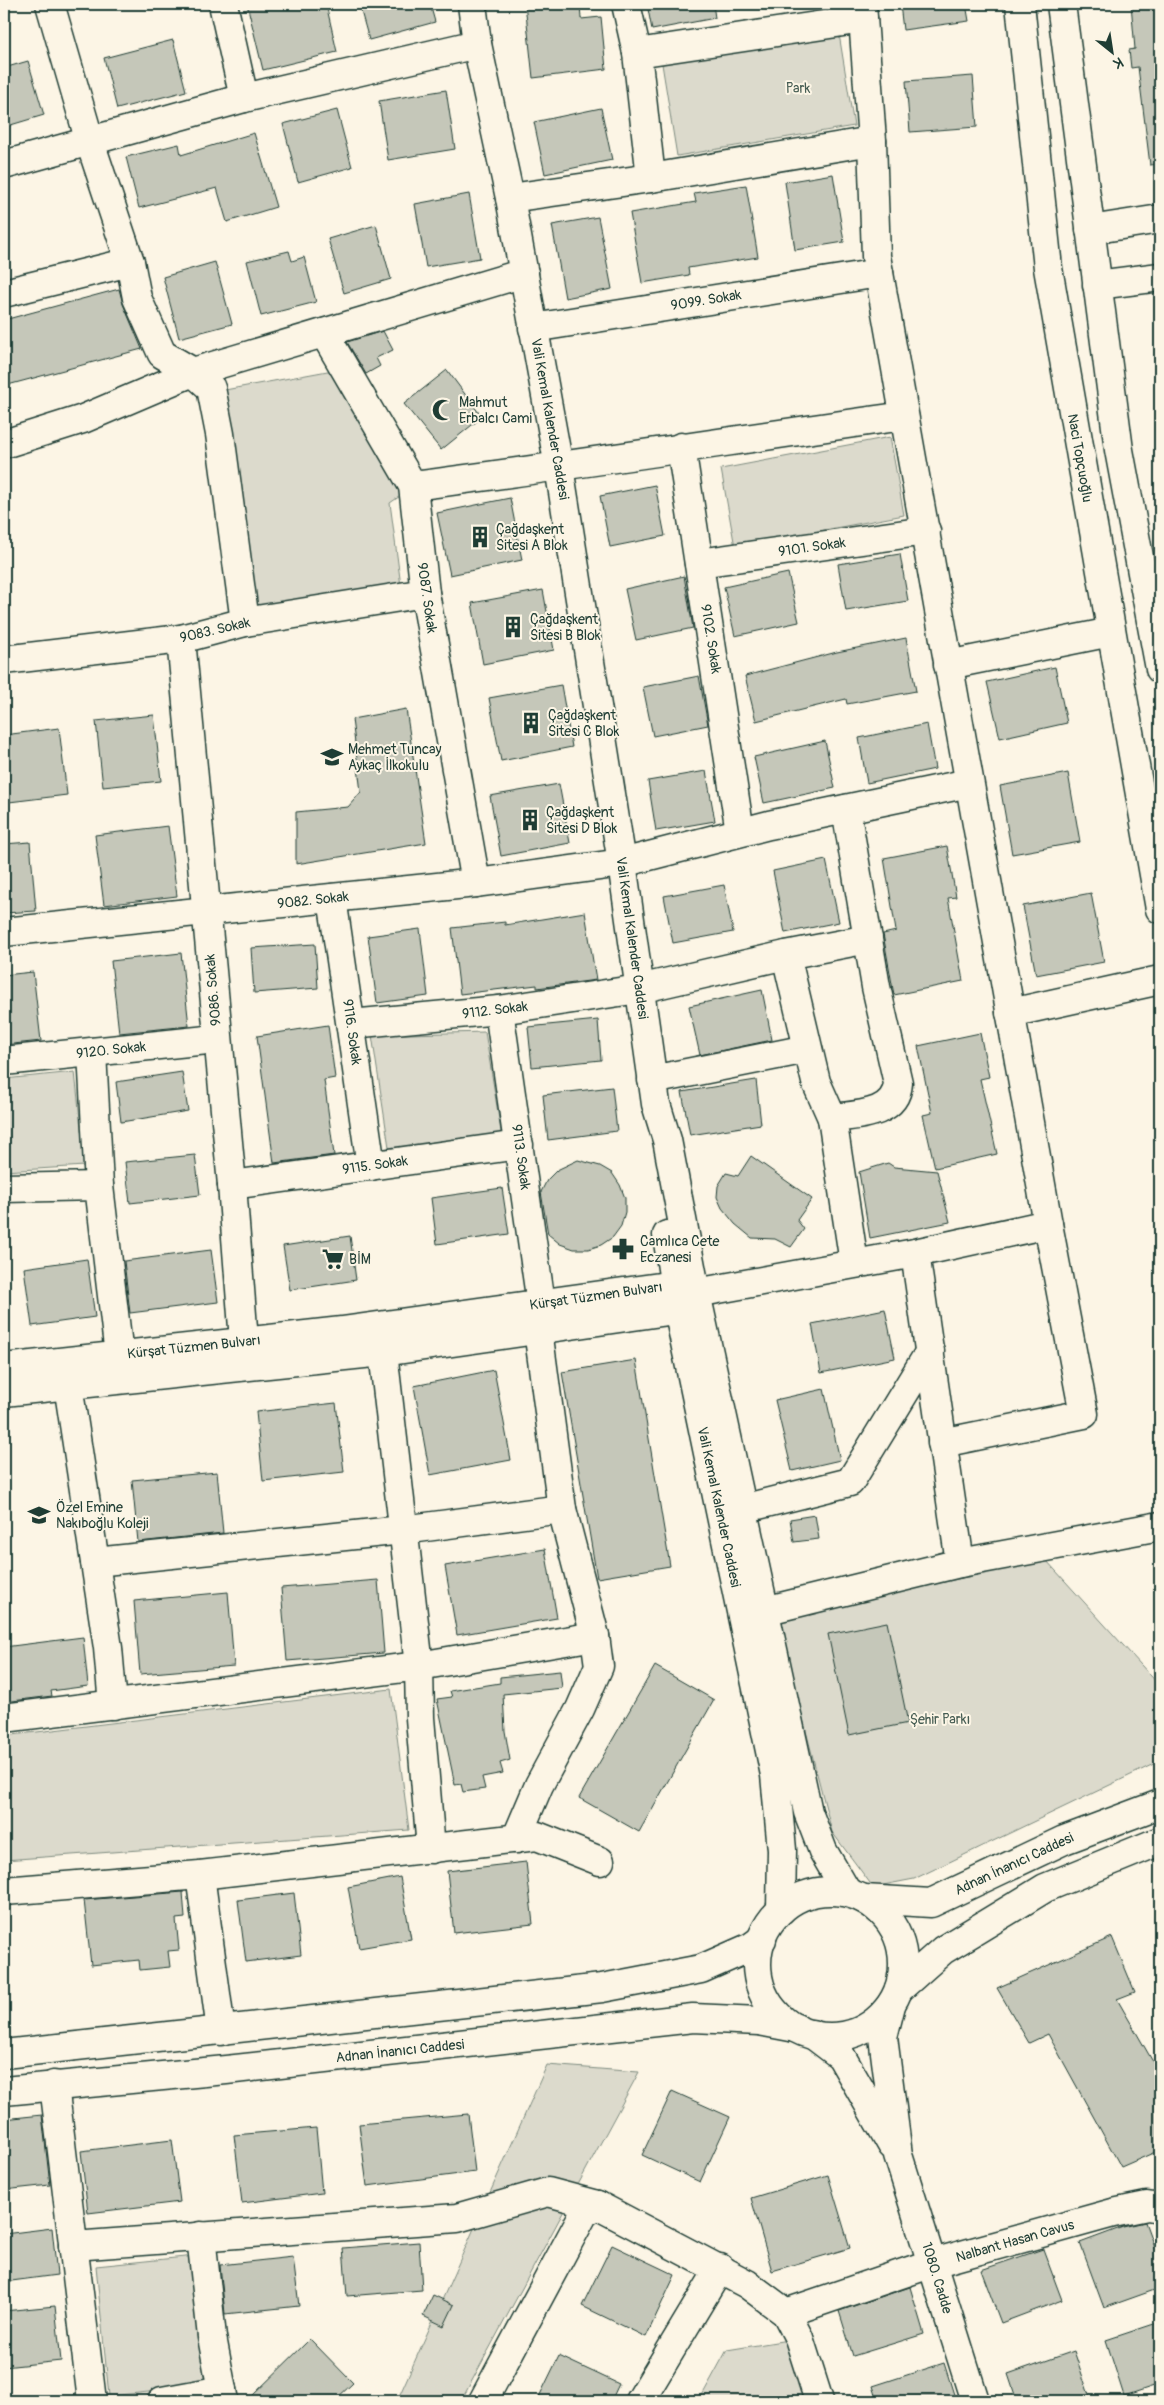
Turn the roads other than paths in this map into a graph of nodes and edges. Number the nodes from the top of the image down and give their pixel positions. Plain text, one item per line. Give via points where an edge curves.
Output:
1 (50, 4) edge
2 (222, 4) edge
3 (472, 4) edge
4 (626, 4) edge
5 (1020, 4) edge
6 (1061, 4) edge
7 (863, 12) edge
8 (477, 44) junction
9 (636, 53) junction
10 (244, 98) junction
11 (872, 141) junction
12 (90, 142) junction
13 (4, 165) edge
14 (651, 178) junction
15 (510, 198) junction
16 (1160, 219) edge
17 (1090, 230) junction
18 (130, 262) junction
19 (524, 273) junction
20 (879, 273) junction
21 (1160, 277) edge
22 (1098, 285) junction
23 (4, 293) edge
24 (533, 328) junction
25 (324, 333) junction
26 (193, 372) junction
27 (904, 416) junction
28 (4, 444) edge
29 (681, 447) junction
30 (559, 467) junction
31 (413, 486) junction
32 (926, 531) junction
33 (699, 563) junction
34 (425, 593) junction
35 (246, 622) junction
36 (1111, 632) junction
37 (181, 639) junction
38 (1159, 652) edge
39 (4, 660) edge
40 (948, 665) junction
41 (969, 783) junction
42 (846, 809) junction
43 (740, 832) junction
44 (622, 863) junction
45 (476, 883) junction
46 (332, 898) junction
47 (1160, 910) edge
48 (206, 912) junction
49 (4, 932) edge
50 (868, 939) junction
51 (786, 955) junction
52 (1160, 980) edge
53 (639, 989) junction
54 (499, 1010) junction
55 (1010, 1013) junction
56 (351, 1024) junction
57 (217, 1039) junction
58 (807, 1049) junction
59 (92, 1052) junction
60 (4, 1061) edge
61 (654, 1092) junction
62 (832, 1118) junction
63 (519, 1145) junction
64 (371, 1166) junction
65 (232, 1185) junction
66 (99, 1186) junction
67 (4, 1188) edge
68 (1048, 1224) junction
69 (916, 1253) junction
70 (854, 1263) junction
71 (683, 1296) junction
72 (539, 1317) junction
73 (244, 1341) junction
74 (930, 1351) junction
75 (383, 1352) junction
76 (119, 1355) junction
77 (4, 1368) edge
78 (68, 1385) junction
79 (4, 1392) edge
80 (942, 1443) junction
81 (562, 1509) junction
82 (742, 1510) junction
83 (1160, 1526) edge
84 (403, 1530) junction
85 (95, 1562) junction
86 (960, 1563) junction
87 (764, 1611) junction
88 (595, 1636) junction
89 (420, 1666) junction
90 (114, 1705) junction
91 (4, 1718) edge
92 (1160, 1804) edge
93 (516, 1839) junction
94 (1160, 1840) edge
95 (431, 1849) junction
96 (600, 1861) dead end
97 (200, 1875) junction
98 (4, 1891) edge
99 (855, 1896) junction
100 (781, 1910) junction
101 (762, 1939) junction
102 (895, 1997) junction
103 (221, 2031) junction
104 (804, 2031) junction
105 (4, 2054) edge
106 (54, 2085) junction
107 (4, 2091) edge
108 (898, 2155) junction
109 (596, 2206) junction
110 (1160, 2208) edge
111 (201, 2236) junction
112 (73, 2246) junction
113 (933, 2264) junction
114 (720, 2268) junction
115 (786, 2313) junction
116 (223, 2396) edge
117 (92, 2401) edge
118 (162, 2401) edge
119 (483, 2401) edge
120 (640, 2401) edge
121 (819, 2401) edge
122 (975, 2401) edge

1 - 12 street
2 - 10 street
3 - 8 street, Vali Kemal Kalender Caddesi
4 - 9 street
5 - 36 street, Naci Topçuoğlu via 1048,268
6 - 17 street
7 - 9 street
7 - 11 street
8 - 10 street
8 - 15 street, Vali Kemal Kalender Caddesi
9 - 14 street
10 - 12 street
11 - 14 street
11 - 20 street
12 - 13 street
12 - 18 street
14 - 15 street
15 - 19 street, Vali Kemal Kalender Caddesi
16 - 17 street
17 - 22 street
18 - 23 street
18 - 26 street via 137,298 162,354
19 - 24 street, Vali Kemal Kalender Caddesi
19 - 25 street
20 - 24 street, 9099. Sokak
20 - 27 street
21 - 22 street
22 - 38 street via 1119,450
24 - 30 street, Vali Kemal Kalender Caddesi
25 - 26 street
25 - 31 street, 9087. Sokak
26 - 28 street via 83,418
26 - 35 street via 211,388
27 - 29 street
27 - 32 street
29 - 30 street
29 - 33 street, 9102. Sokak
30 - 31 street
30 - 44 street, Vali Kemal Kalender Caddesi
31 - 34 street, 9087. Sokak
32 - 33 street, 9101. Sokak
32 - 40 street
33 - 43 street, 9102. Sokak
34 - 35 street, 9083. Sokak
34 - 45 street, 9087. Sokak
35 - 37 street, 9083. Sokak
36 - 40 street
36 - 47 street, Naci Topçuoğlu
37 - 39 street, 9083. Sokak
37 - 48 street, 9086. Sokak
40 - 41 street
41 - 42 street, 9082. Sokak
41 - 55 street
42 - 43 street, 9082. Sokak
42 - 50 street
43 - 44 street, 9082. Sokak
44 - 45 street, 9082. Sokak
44 - 53 street, Vali Kemal Kalender Caddesi
45 - 46 street, 9082. Sokak
46 - 48 street, 9082. Sokak
46 - 56 street, 9116. Sokak
48 - 49 street, 9082. Sokak
48 - 57 street, 9086. Sokak
50 - 51 street, 9112. Sokak
50 - 62 street via 898,1093 885,1107
51 - 53 street, 9112. Sokak
51 - 58 street
52 - 55 street
53 - 54 street, 9112. Sokak
53 - 61 street, Vali Kemal Kalender Caddesi
54 - 56 street, 9112. Sokak
54 - 63 street, 9113. Sokak
55 - 68 street
56 - 64 street, 9116. Sokak
57 - 59 street, 9120. Sokak
57 - 65 street, 9086. Sokak
58 - 61 street
58 - 62 street via 818,1089
59 - 60 street, 9120. Sokak
59 - 66 street
61 - 71 street, Vali Kemal Kalender Caddesi via 667,1140
62 - 70 street
63 - 64 street, 9115. Sokak
63 - 72 street, 9113. Sokak
64 - 65 street, 9115. Sokak
65 - 73 street, 9086. Sokak
66 - 67 street
66 - 76 street
68 - 69 street, Kürşat Tüzmen Bulvarı
68 - 80 street via 1084,1414
69 - 70 street, Kürşat Tüzmen Bulvarı
69 - 74 street
70 - 71 street, Kürşat Tüzmen Bulvarı
71 - 72 street, Kürşat Tüzmen Bulvarı
71 - 82 street, Vali Kemal Kalender Caddesi
71 - 100 street, Vali Kemal Kalender Caddesi via 775,1775 782,1850
72 - 73 street, Kürşat Tüzmen Bulvarı
72 - 75 street, Kürşat Tüzmen Bulvarı
72 - 81 street, 9113. Sokak
73 - 76 street, Kürşat Tüzmen Bulvarı
74 - 80 street
74 - 82 street via 850,1482
75 - 78 street, Kürşat Tüzmen Bulvarı
75 - 84 street
76 - 77 street, Kürşat Tüzmen Bulvarı
78 - 79 street, Kürşat Tüzmen Bulvarı
78 - 85 street
80 - 86 street
81 - 84 street
81 - 88 street, 9113. Sokak
82 - 87 street, Vali Kemal Kalender Caddesi
83 - 86 street
84 - 85 street
84 - 89 street
85 - 90 street
86 - 87 street
87 - 99 street, Vali Kemal Kalender Caddesi via 808,1812 823,1851
88 - 89 street
88 - 93 street, 9113. Sokak via 600,1666
89 - 90 street
89 - 95 street via 420,1718
90 - 91 street
92 - 99 street, Adnan İnanıcı Caddesi via 1064,1840 931,1903
93 - 95 street
93 - 96 street via 537,1836
94 - 102 street via 1045,1888 943,1950
95 - 97 street
97 - 98 street
97 - 103 street
99 - 100 street via 829,1890 812,1893
99 - 102 street via 881,1911 894,1928 902,1947 903,1968
100 - 101 street
101 - 103 street via 701,1969 602,1988
101 - 104 street via 758,1956 762,1990 782,2018
102 - 104 street via 879,2018 864,2028 830,2036
102 - 108 street, 1080. Cadde via 883,2037
103 - 105 street
104 - 106 street, Adnan İnanıcı Caddesi via 759,2021 693,2018 226,2070
104 - 108 street, 1080. Cadde via 841,2056
106 - 107 street, Adnan İnanıcı Caddesi
106 - 112 street
108 - 113 street, 1080. Cadde
109 - 111 street via 548,2192 457,2218
109 - 114 street
109 - 119 street via 584,2213
110 - 113 street, Nalbant Hasan Cavus via 1147,2206 1113,2213
111 - 112 street
111 - 116 street via 212,2337
112 - 117 street
113 - 115 street, Nalbant Hasan Cavus
113 - 122 street, 1080. Cadde
114 - 115 street
114 - 120 street
115 - 121 street via 799,2338
116 - 118 street

